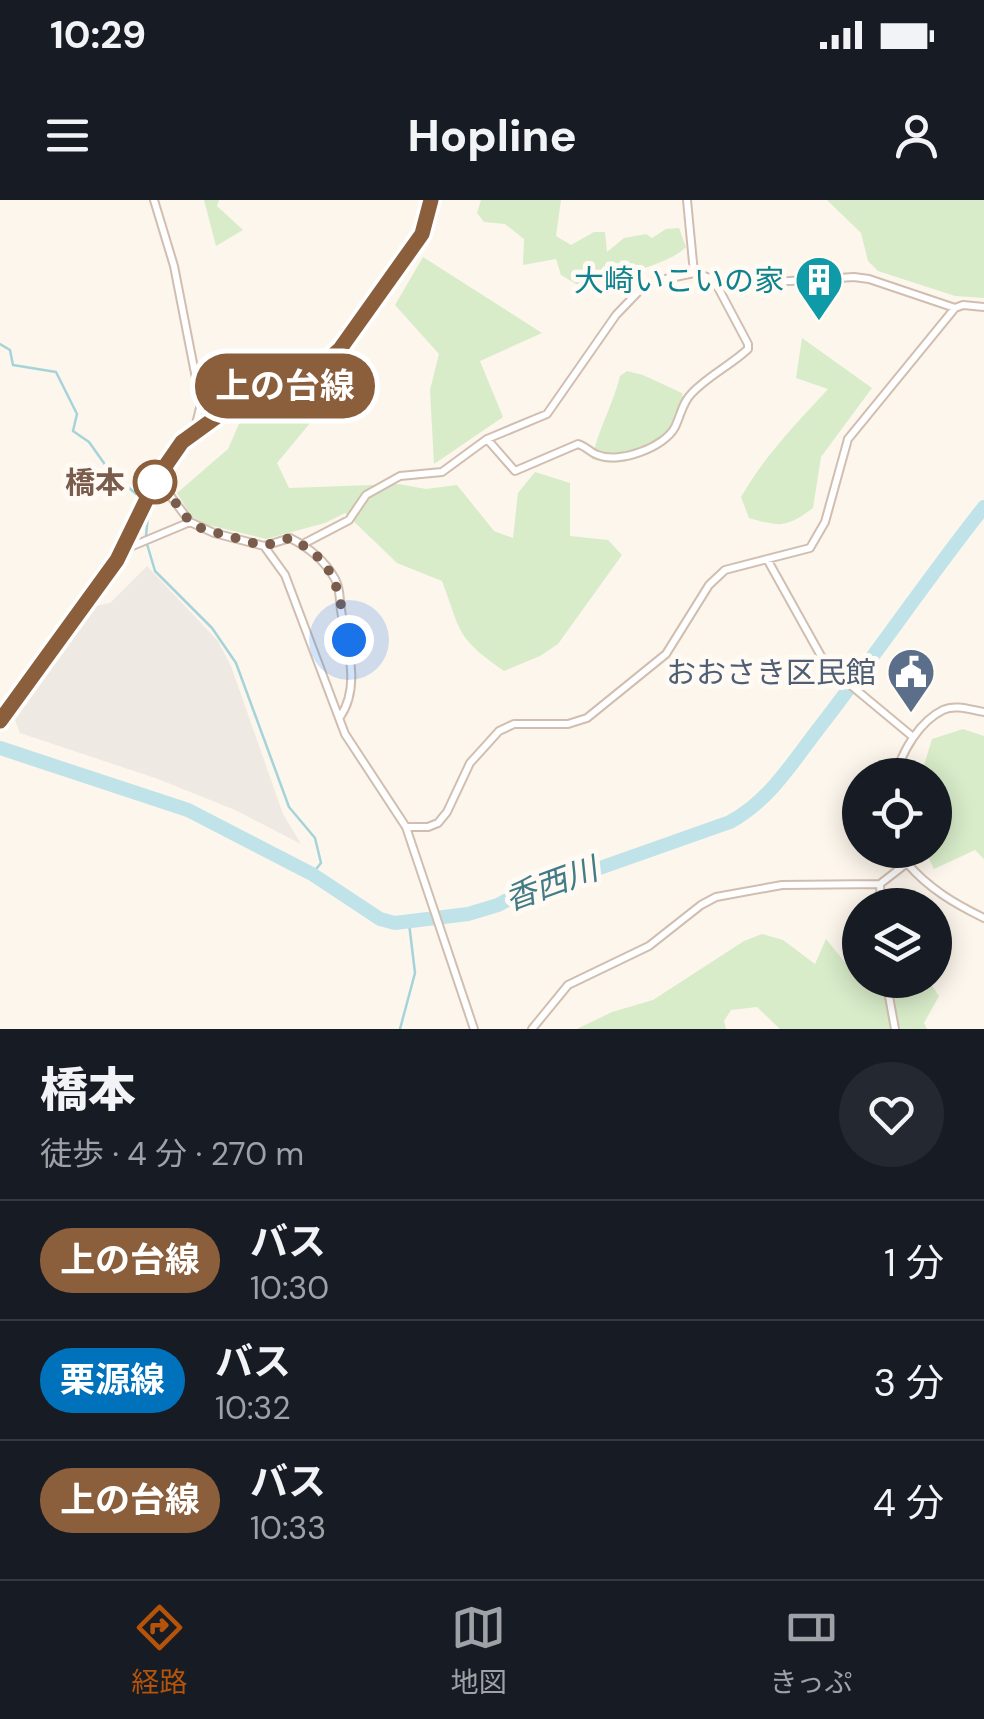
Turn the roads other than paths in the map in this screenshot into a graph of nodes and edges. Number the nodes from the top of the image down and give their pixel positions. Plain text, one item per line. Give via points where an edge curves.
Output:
1 (154, 200) edge
2 (431, 200) edge
3 (687, 200) edge
4 (694, 273) junction
5 (714, 279) junction
6 (984, 307) edge
7 (955, 308) junction
8 (194, 432) junction
9 (487, 439) junction
10 (157, 478) junction
11 (190, 522) junction
12 (303, 544) junction
13 (264, 546) junction
14 (123, 550) junction
15 (766, 559) junction
16 (984, 712) edge
17 (339, 718) junction
18 (0, 721) edge
19 (913, 736) junction
20 (903, 758) edge
21 (406, 828) junction
22 (901, 868) edge
23 (911, 868) edge
24 (880, 884) junction
25 (880, 888) edge
26 (984, 918) edge
27 (889, 998) edge
28 (474, 1029) edge
29 (532, 1029) edge
30 (895, 1029) edge

1 - 8 street via 201,404
2 - 8 main road via 422,234 340,349 291,384 226,410
3 - 4 street
4 - 5 street
4 - 9 street via 640,290 547,414
5 - 7 street via 870,279
5 - 9 street via 748,349 694,391 666,438 612,458 578,444 514,471
6 - 7 street
7 - 15 street via 848,439 816,541 802,552
8 - 10 main road
9 - 12 street via 442,472 400,476 366,495 350,520
10 - 11 street
10 - 14 main road
11 - 13 street
11 - 14 street
12 - 13 street via 290,538
12 - 17 street via 341,593 351,665
13 - 17 street via 290,583
14 - 18 main road
15 - 19 street via 821,656
15 - 21 street via 725,570 666,654 586,718 499,731 470,763 438,823
16 - 19 street via 942,710
17 - 21 street
19 - 20 street
21 - 28 street
22 - 24 street
23 - 26 street
24 - 25 street
24 - 29 street via 782,885 716,897 648,946 568,986
27 - 30 street

